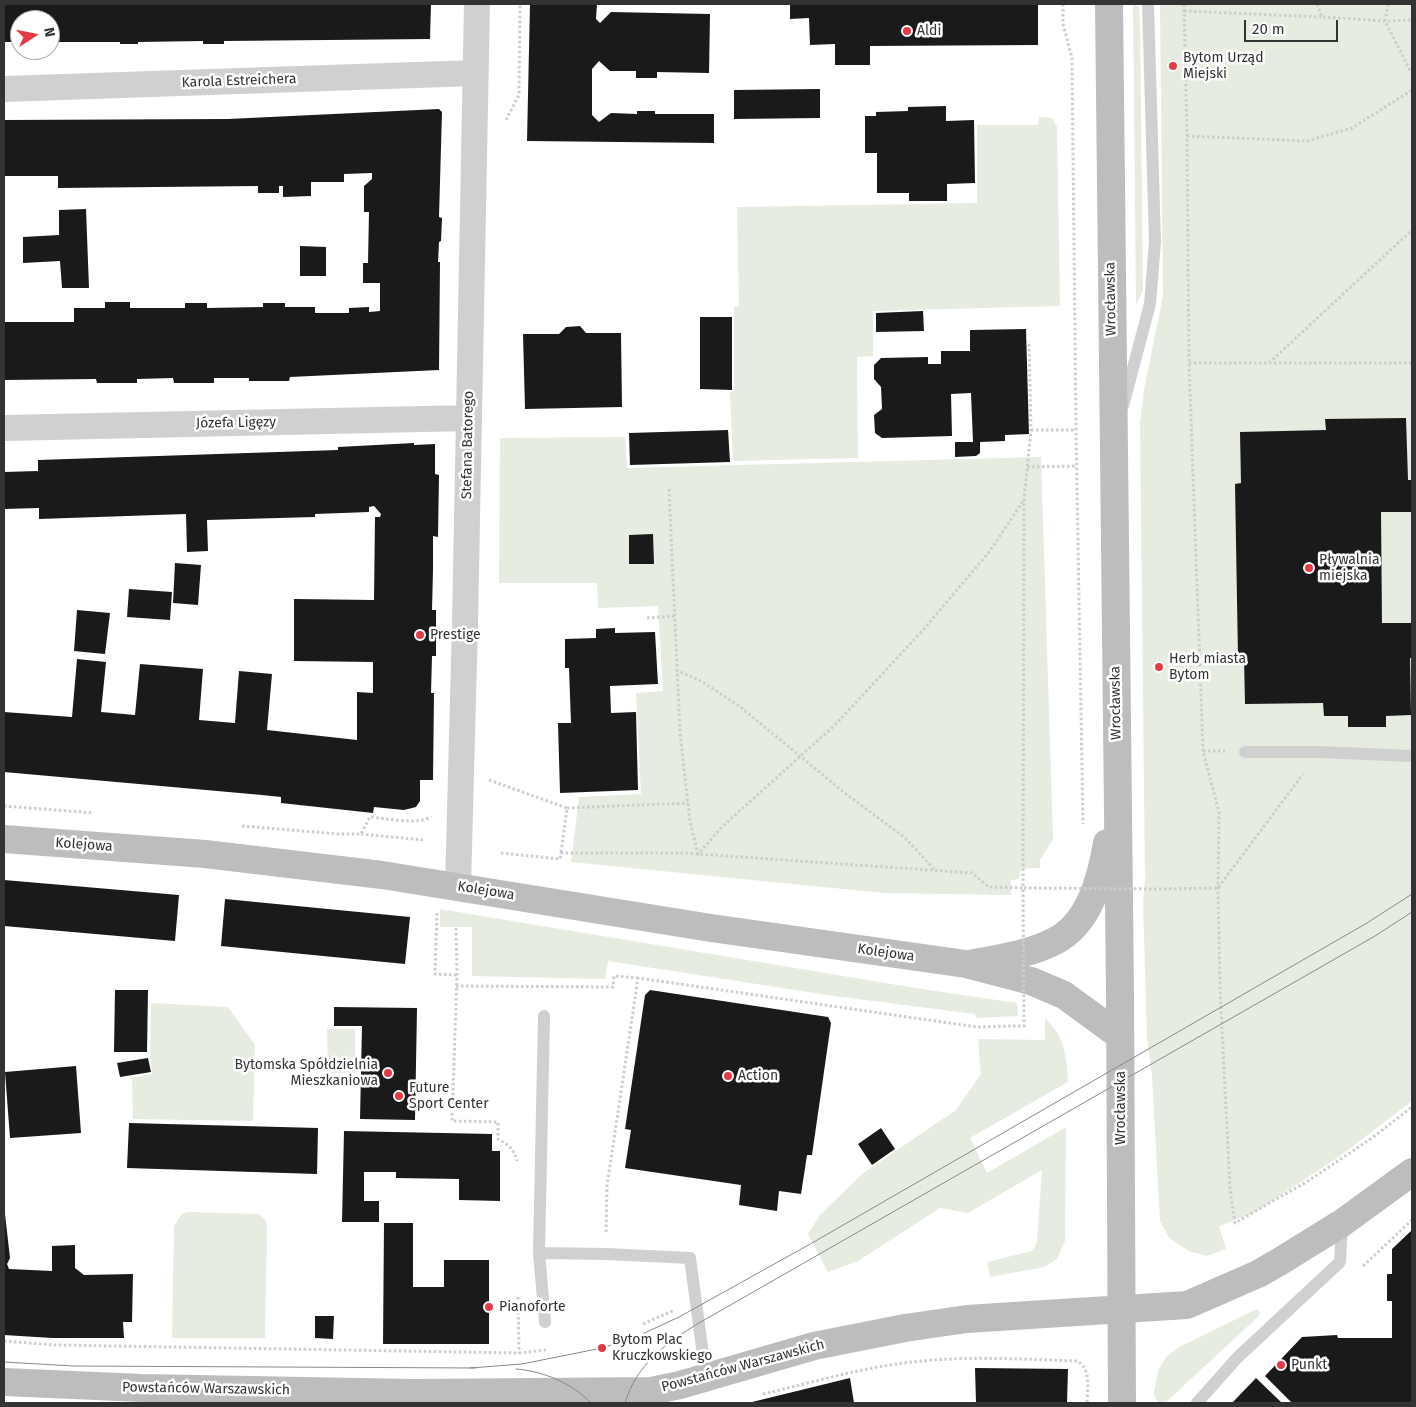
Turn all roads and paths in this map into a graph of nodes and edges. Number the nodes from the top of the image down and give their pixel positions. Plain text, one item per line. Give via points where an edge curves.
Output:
1 (477, 4) edge
2 (1063, 4) edge
3 (1109, 4) edge
4 (1148, 4) edge
5 (1184, 4) edge
6 (1317, 4) edge
7 (1388, 4) edge
8 (1184, 11) junction
9 (1322, 18) junction
10 (1412, 20) edge
11 (1385, 21) junction
12 (475, 73) junction
13 (1412, 74) edge
14 (4, 89) edge
15 (1412, 90) edge
16 (1188, 136) junction
17 (1412, 230) edge
18 (1029, 341) dead end
19 (1189, 362) junction
20 (1269, 363) junction
21 (1412, 363) edge
22 (469, 418) junction
23 (4, 428) edge
24 (1031, 430) junction
25 (1076, 430) junction
26 (1114, 442) junction
27 (1077, 466) junction
28 (1027, 467) junction
29 (669, 488) dead end
30 (1024, 500) junction
31 (674, 616) junction
32 (647, 618) dead end
33 (676, 670) junction
34 (1245, 752) dead end
35 (1319, 752) junction
36 (800, 756) junction
37 (1412, 756) edge
38 (485, 778) dead end
39 (1117, 780) junction
40 (688, 803) junction
41 (4, 806) edge
42 (567, 808) junction
43 (95, 813) dead end
44 (432, 816) dead end
45 (241, 826) dead end
46 (361, 834) junction
47 (1083, 834) dead end
48 (4, 839) edge
49 (423, 840) dead end
50 (561, 852) junction
51 (501, 853) dead end
52 (698, 854) junction
53 (935, 870) junction
54 (458, 887) junction
55 (1023, 888) junction
56 (1218, 888) junction
57 (428, 912) dead end
58 (456, 928) dead end
59 (966, 964) junction
60 (457, 975) junction
61 (638, 978) junction
62 (456, 986) junction
63 (544, 1016) dead end
64 (1120, 1036) junction
65 (1412, 1107) edge
66 (517, 1162) dead end
67 (1412, 1172) edge
68 (1342, 1223) junction
69 (539, 1253) junction
70 (606, 1254) junction
71 (518, 1294) dead end
72 (1122, 1309) junction
73 (669, 1313) dead end
74 (545, 1322) dead end
75 (643, 1324) dead end
76 (4, 1341) edge
77 (546, 1350) dead end
78 (519, 1353) junction
79 (706, 1378) junction
80 (4, 1382) edge
81 (755, 1396) dead end
82 (607, 1398) edge
83 (1087, 1403) edge
84 (1122, 1403) edge
85 (1197, 1403) edge

1 - 12 street, Stefana Batorego
2 - 25 path via 1063,24 1072,58
3 - 26 main road, Wrocławska
4 - 26 lane via 1155,242 1151,295
5 - 8 path
6 - 9 path
7 - 11 path
8 - 9 path
8 - 16 path
9 - 11 path
10 - 11 path
11 - 13 path
12 - 14 street, Karola Estreichera
12 - 22 street, Stefana Batorego
15 - 16 path via 1352,128 1307,141
16 - 19 path
17 - 20 path
18 - 24 path
19 - 20 path
19 - 56 path via 1203,751 1219,812
20 - 21 path
22 - 23 street, Józefa Ligęzy
22 - 54 street, Stefana Batorego
24 - 25 path
24 - 28 path
25 - 27 path
26 - 39 main road, Wrocławska
27 - 28 path
27 - 47 path
28 - 30 path
29 - 31 path
30 - 36 path via 990,551 923,630 835,725
30 - 55 path
31 - 32 path
31 - 33 path
33 - 36 path via 701,681 738,705
33 - 40 path
34 - 35 lane
35 - 37 lane
35 - 56 path
36 - 52 path via 723,826
36 - 53 path via 904,836
38 - 42 path
39 - 59 main road, Kolejowa via 1102,872 1088,907 1071,929 1038,949
39 - 64 main road, Wrocławska
40 - 42 path
40 - 52 path
41 - 43 path
42 - 50 path
44 - 46 path via 416,822 370,817
45 - 46 path
46 - 49 path
48 - 54 main road, Kolejowa via 205,854
50 - 51 path via 560,860
50 - 52 path
52 - 53 path
53 - 55 path via 972,873 989,887
54 - 59 main road, Kolejowa via 711,928
55 - 56 path, bridge
55 - 61 path, bridge via 1024,1026 977,1027
56 - 65 path via 1230,1189 1235,1224 1308,1181
57 - 60 path via 437,913 435,974
58 - 60 path
59 - 64 main road, Kolejowa via 1031,980 1064,995
60 - 62 path
61 - 62 path via 614,976 613,987
61 - 70 path via 608,1186
62 - 66 path via 452,1121 498,1122 498,1139 509,1145
63 - 69 lane
64 - 72 main road, Wrocławska
67 - 68 main road, Powstańców Warszawskich
68 - 72 main road, Powstańców Warszawskich via 1258,1274 1188,1305
68 - 85 lane via 1340,1262 1237,1358
69 - 70 lane
69 - 74 lane
70 - 79 lane via 690,1258
71 - 78 path
72 - 79 main road, Powstańców Warszawskich via 967,1319 905,1328 814,1346
72 - 84 main road, Wrocławska
73 - 75 path
76 - 78 path via 65,1346
77 - 78 path
79 - 82 main road, Powstańców Warszawskich
80 - 82 main road, Powstańców Warszawskich
81 - 83 path via 897,1364 1016,1359 1081,1363 1088,1378

